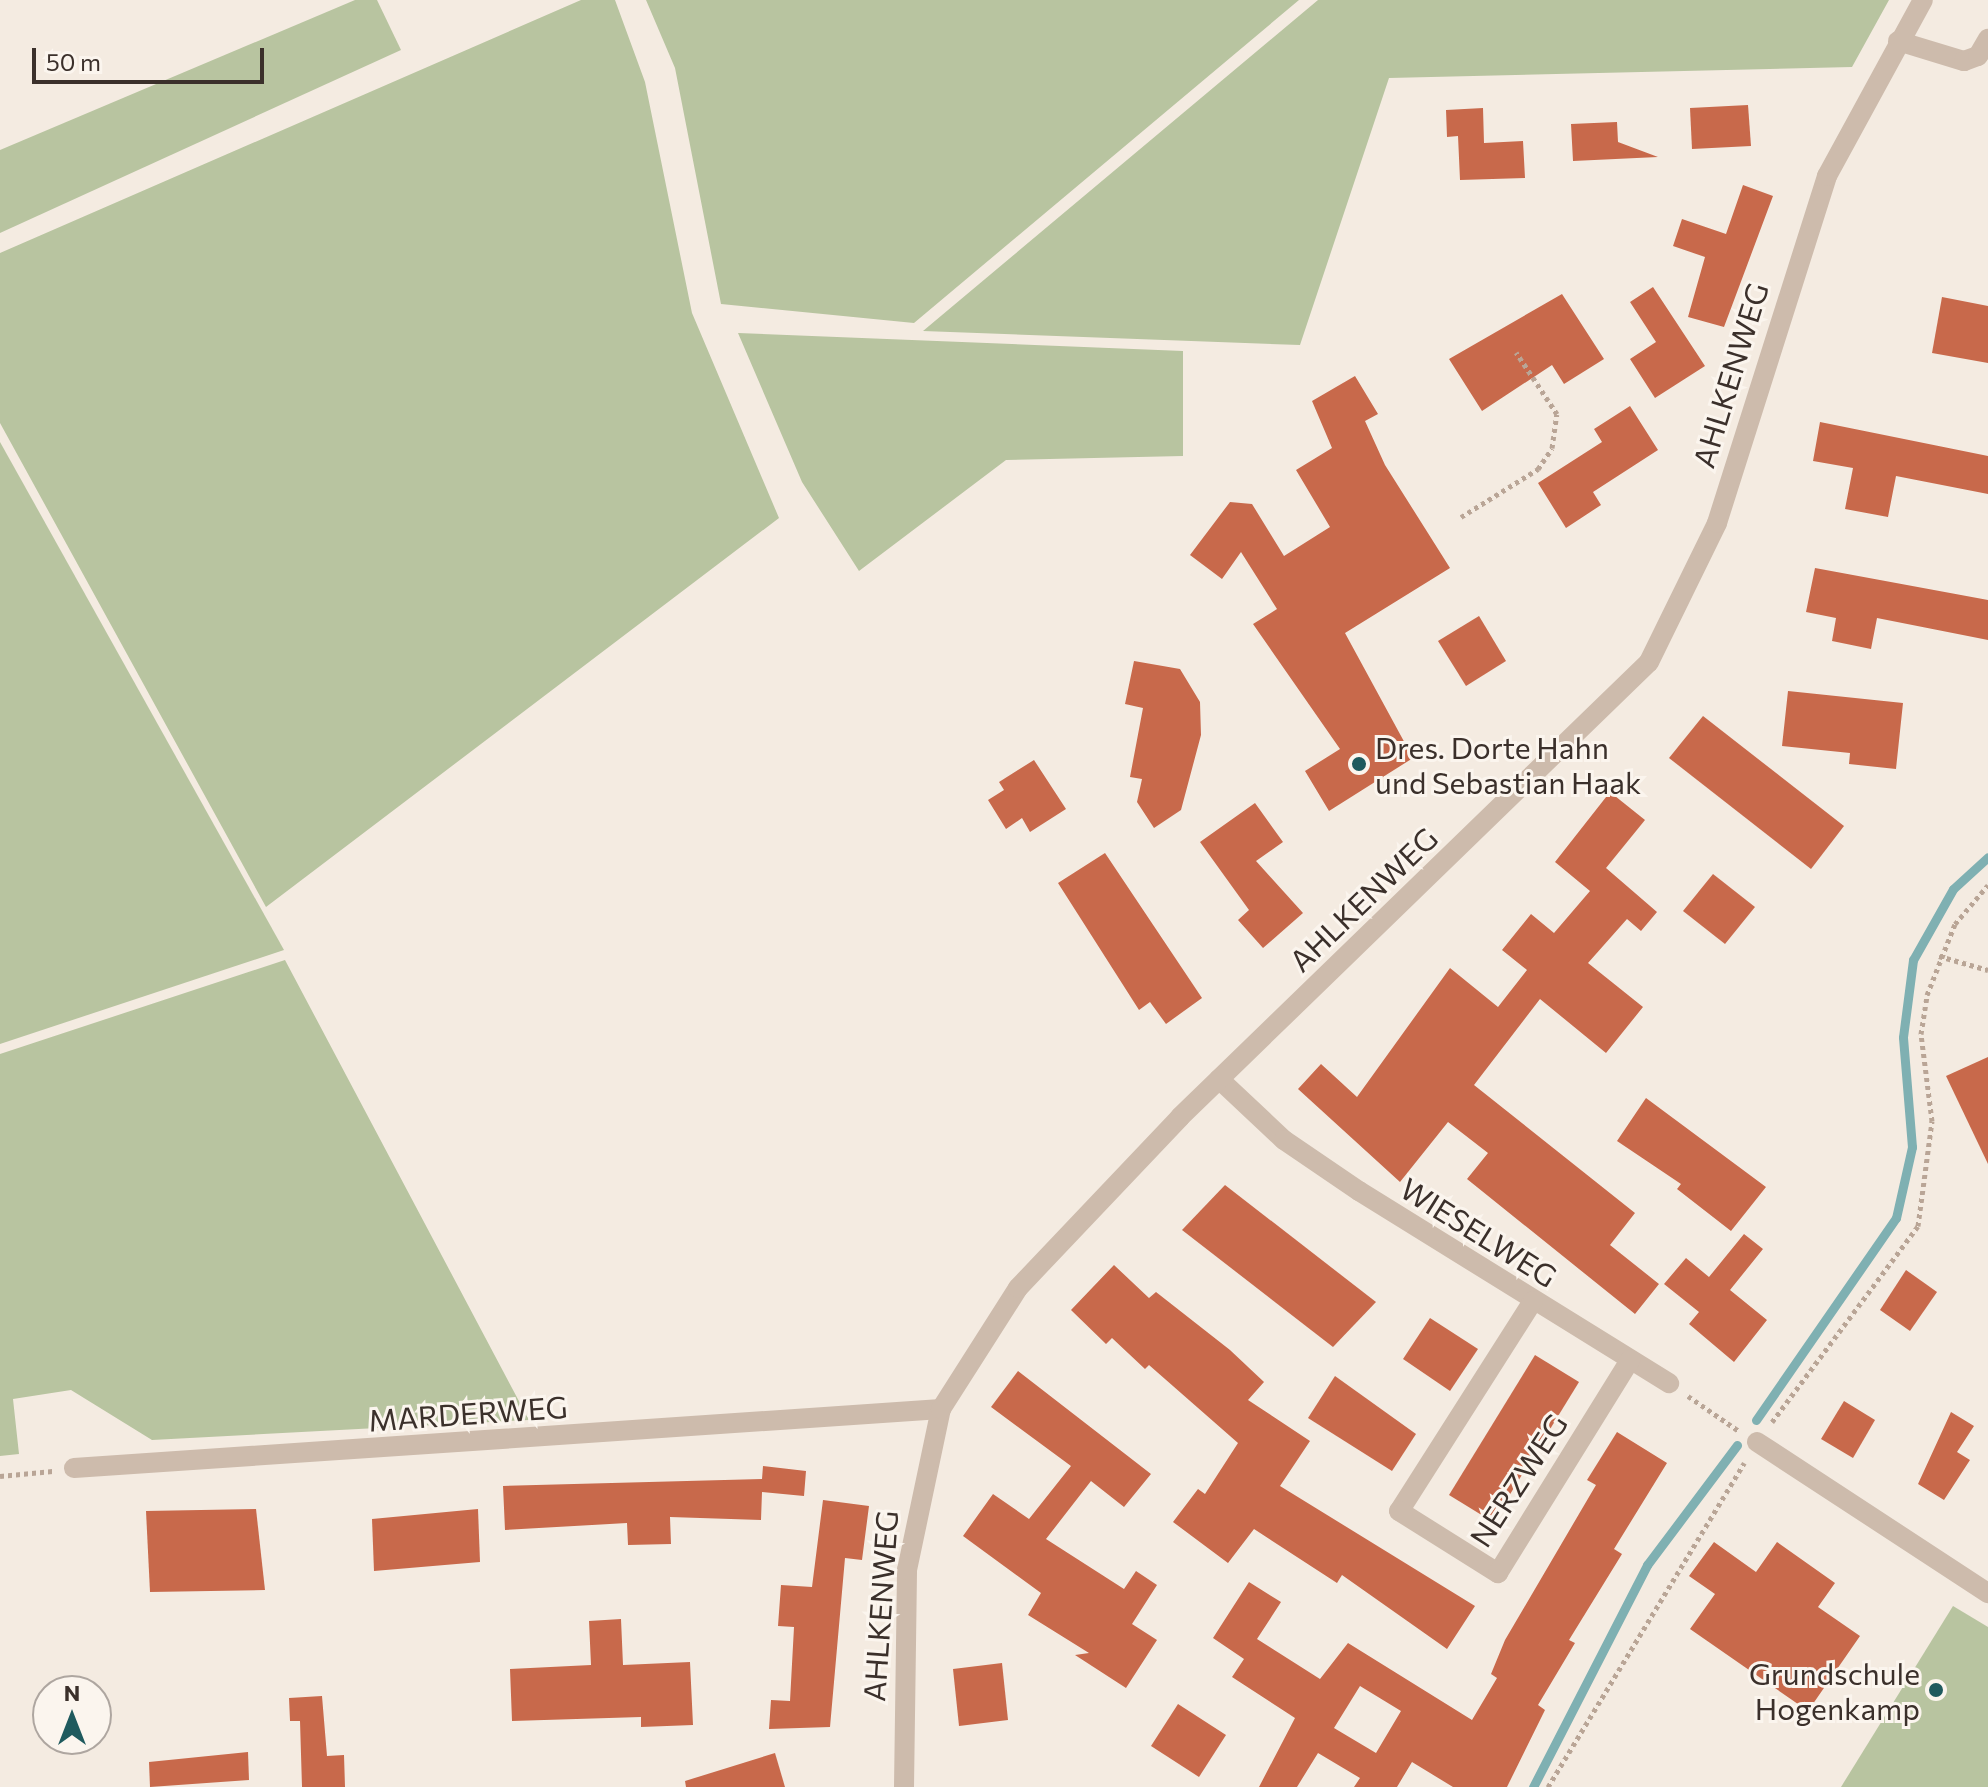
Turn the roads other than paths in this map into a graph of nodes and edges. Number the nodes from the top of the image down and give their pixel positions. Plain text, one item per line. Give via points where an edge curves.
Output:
1 (1923, 0) edge
2 (1988, 39) edge
3 (1898, 41) junction
4 (1219, 1079) junction
5 (1533, 1301) junction
6 (1630, 1360) junction
7 (1669, 1383) road end
8 (941, 1409) junction
9 (1757, 1442) road end
10 (74, 1468) road end
11 (1988, 1593) edge
12 (904, 1787) edge

1 - 3 street, AHLKENWEG
2 - 3 street via 1978,56 1964,61
3 - 4 street, AHLKENWEG via 1827,176 1717,523 1649,662
4 - 5 street, WIESELWEG via 1284,1140
4 - 8 street, AHLKENWEG via 1018,1288
5 - 6 street, WIESELWEG
5 - 6 street, NERZWEG via 1399,1511 1498,1573
6 - 7 street, WIESELWEG
8 - 10 street, MARDERWEG
8 - 12 street, AHLKENWEG via 907,1570
9 - 11 street

